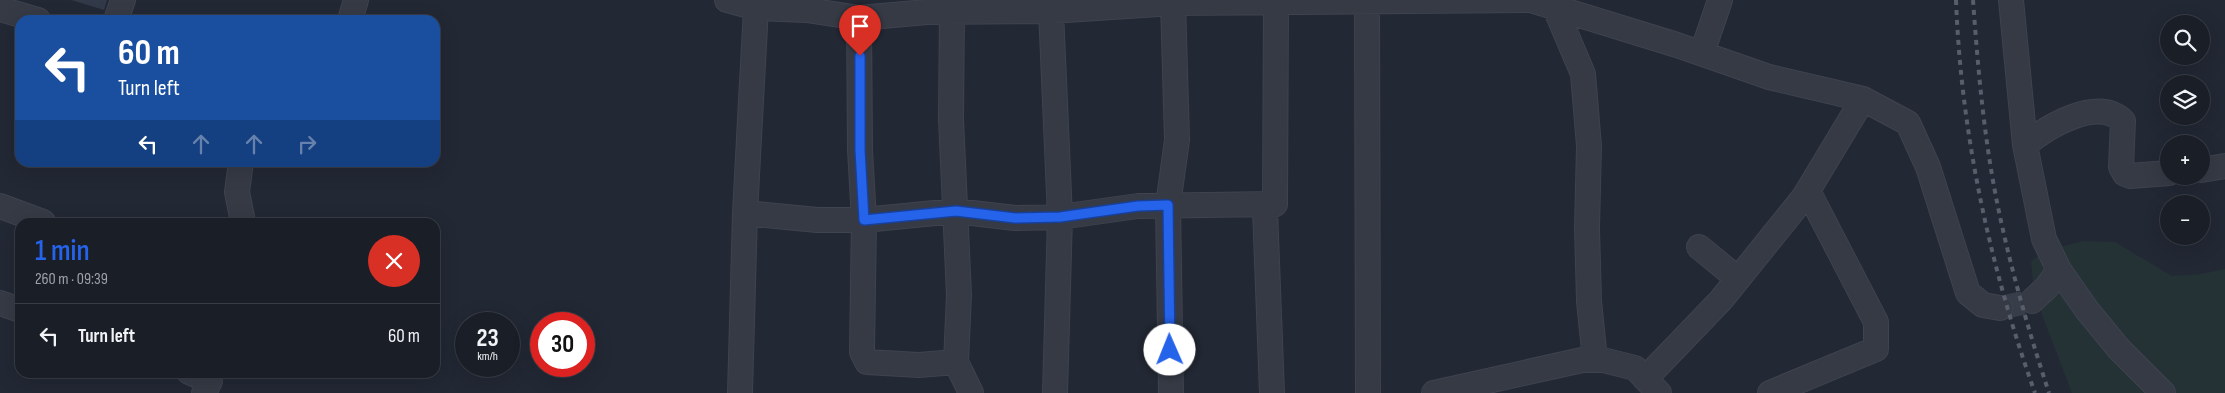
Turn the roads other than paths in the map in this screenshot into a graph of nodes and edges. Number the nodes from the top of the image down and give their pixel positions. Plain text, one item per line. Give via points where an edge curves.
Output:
1 (123, 0) edge
2 (356, 0) edge
3 (727, 0) edge
4 (1720, 0) edge
5 (2011, 0) edge
6 (1208, 2) edge
7 (1367, 2) junction
8 (1172, 3) junction
9 (1276, 3) junction
10 (809, 5) edge
11 (929, 6) edge
12 (756, 8) junction
13 (1555, 8) junction
14 (0, 9) edge
15 (1591, 9) edge
16 (1051, 11) junction
17 (952, 12) junction
18 (21, 15) edge
19 (118, 15) edge
20 (352, 15) edge
21 (859, 18) junction
22 (1702, 53) junction
23 (1863, 99) junction
24 (2025, 145) junction
25 (2225, 166) edge
26 (240, 167) edge
27 (2210, 168) edge
28 (2160, 174) edge
29 (1808, 191) junction
30 (1275, 204) junction
31 (1168, 205) junction
32 (0, 206) edge
33 (956, 211) junction
34 (745, 213) junction
35 (1060, 217) junction
36 (32, 218) edge
37 (242, 218) edge
38 (864, 220) junction
39 (1699, 247) dead end
40 (2059, 270) junction
41 (1738, 279) junction
42 (2032, 300) tunnel mouth
43 (0, 303) edge
44 (15, 308) edge
45 (2000, 308) tunnel mouth
46 (1595, 360) junction
47 (956, 362) junction
48 (204, 378) edge
49 (1652, 386) edge
50 (204, 393) edge
51 (740, 393) edge
52 (971, 393) edge
53 (1055, 393) edge
54 (1171, 393) edge
55 (1272, 393) edge
56 (1368, 393) edge
57 (1434, 393) edge
58 (1770, 393) edge
59 (2163, 393) edge

1 - 19 street
2 - 20 street
3 - 12 street
4 - 22 street
5 - 24 street
6 - 8 street
6 - 9 street
7 - 9 street
7 - 13 street via 1531,0
7 - 56 street
8 - 16 street
8 - 31 street via 1177,140
9 - 30 street
10 - 12 street
10 - 21 street
11 - 17 street
11 - 21 street
12 - 34 street
13 - 15 street
13 - 46 street via 1583,74 1589,146 1589,301
14 - 18 street
15 - 22 street
16 - 17 street
16 - 35 street
17 - 33 street via 951,119
21 - 38 street
22 - 23 street via 1769,77
23 - 29 street
23 - 45 street via 1908,122 1928,167 1968,293 1983,305
24 - 28 street via 2071,117 2108,112 2123,121 2122,167 2125,174
24 - 40 street via 2044,239
25 - 27 street
26 - 37 street via 238,192
29 - 41 street
29 - 58 street via 1876,322 1876,349
30 - 31 street
30 - 55 street via 1265,209
31 - 35 street
31 - 54 street
32 - 36 street
33 - 35 street via 1015,218
33 - 38 street
33 - 47 street via 959,294
34 - 38 street via 817,220
34 - 51 street
35 - 53 street
38 - 47 street via 862,352 867,362 919,365
39 - 41 street
40 - 42 street
40 - 59 street via 2119,349
41 - 49 street
43 - 44 street
46 - 49 street via 1635,368
46 - 57 street via 1582,360
47 - 52 street
48 - 50 street via 210,380

